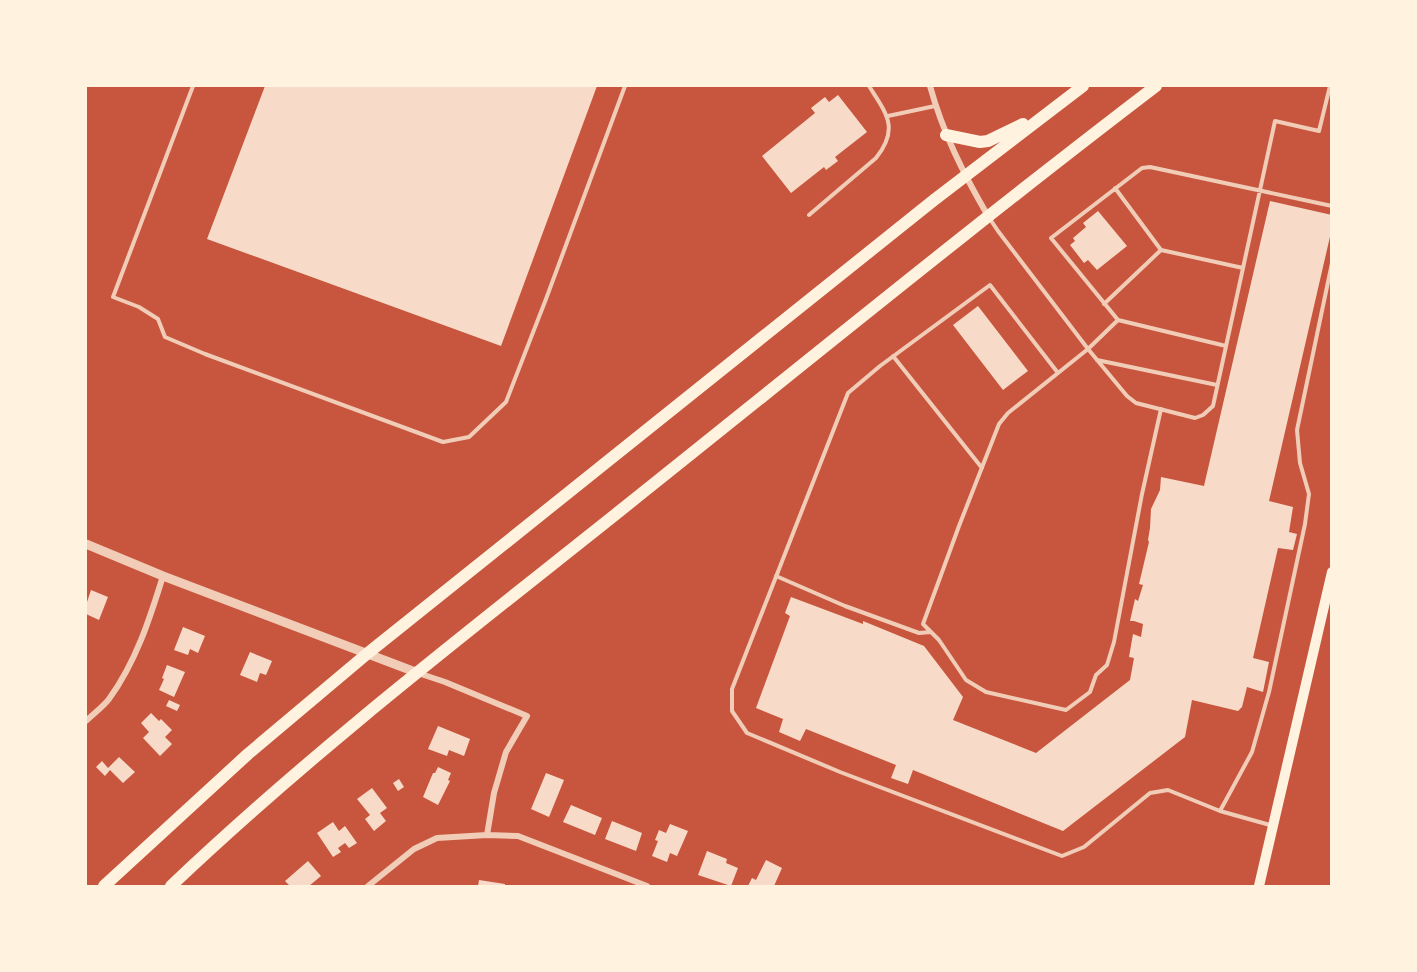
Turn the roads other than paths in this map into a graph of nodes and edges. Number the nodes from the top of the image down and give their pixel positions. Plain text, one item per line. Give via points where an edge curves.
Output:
1 (193, 86) edge
2 (625, 86) edge
3 (869, 86) edge
4 (930, 86) edge
5 (1083, 86) edge
6 (1156, 86) edge
7 (1330, 86) edge
8 (1060, 103) junction
9 (935, 106) junction
10 (888, 116) junction
11 (946, 135) junction
12 (965, 176) junction
13 (1115, 188) junction
14 (1261, 189) junction
15 (1332, 206) edge
16 (809, 215) dead end
17 (988, 216) junction
18 (1161, 250) junction
19 (1332, 263) edge
20 (1243, 268) junction
21 (1104, 304) junction
22 (1118, 320) junction
23 (1226, 346) junction
24 (1088, 349) junction
25 (893, 356) junction
26 (1096, 360) junction
27 (1058, 373) junction
28 (1217, 385) junction
29 (1161, 409) junction
30 (982, 468) junction
31 (86, 544) edge
32 (1332, 572) edge
33 (163, 576) junction
34 (776, 576) junction
35 (932, 632) junction
36 (368, 653) junction
37 (418, 673) junction
38 (86, 721) edge
39 (1220, 811) junction
40 (1273, 826) junction
41 (486, 835) junction
42 (104, 886) edge
43 (171, 886) edge
44 (368, 886) edge
45 (647, 886) edge
46 (1259, 886) edge

1 - 2 lane via 113,297 158,319 165,337 443,442 469,437 506,402
3 - 10 lane
4 - 9 street
5 - 8 main road
6 - 17 main road
7 - 14 lane via 1319,131 1275,121
8 - 11 main road via 988,141
8 - 12 main road
9 - 10 lane
9 - 11 street
10 - 16 lane via 889,131 883,150
11 - 12 street
12 - 17 street
12 - 36 main road
13 - 14 lane via 1150,166
13 - 18 lane
13 - 21 lane via 1051,238
14 - 15 lane
14 - 20 lane
17 - 24 lane
17 - 37 main road
18 - 20 lane
18 - 21 lane
19 - 39 lane via 1297,430 1300,463 1309,494 1305,524 1252,752
20 - 23 lane
21 - 22 lane
22 - 23 lane
22 - 24 lane
23 - 28 lane
24 - 26 lane
24 - 27 lane
25 - 27 lane via 990,285
25 - 30 lane
25 - 34 lane via 848,393
26 - 28 lane
26 - 29 lane via 1136,403
27 - 30 lane via 999,424
28 - 29 lane via 1213,406 1203,415 1195,418
29 - 35 lane via 1114,642 1107,664 1096,675 1090,692 1066,710 986,692 966,680
30 - 35 lane via 923,624
31 - 33 street
32 - 40 main road
33 - 36 street
33 - 38 street via 146,629 126,670 108,700
34 - 35 lane via 919,633
34 - 39 lane via 732,688 732,711 747,733 1062,856 1084,847 1150,793 1168,790
36 - 37 street
36 - 42 main road via 248,754
37 - 41 street via 526,716 506,752
37 - 43 main road via 292,776
39 - 40 lane
40 - 46 main road
41 - 44 street via 437,838 407,854
41 - 45 street via 518,836

